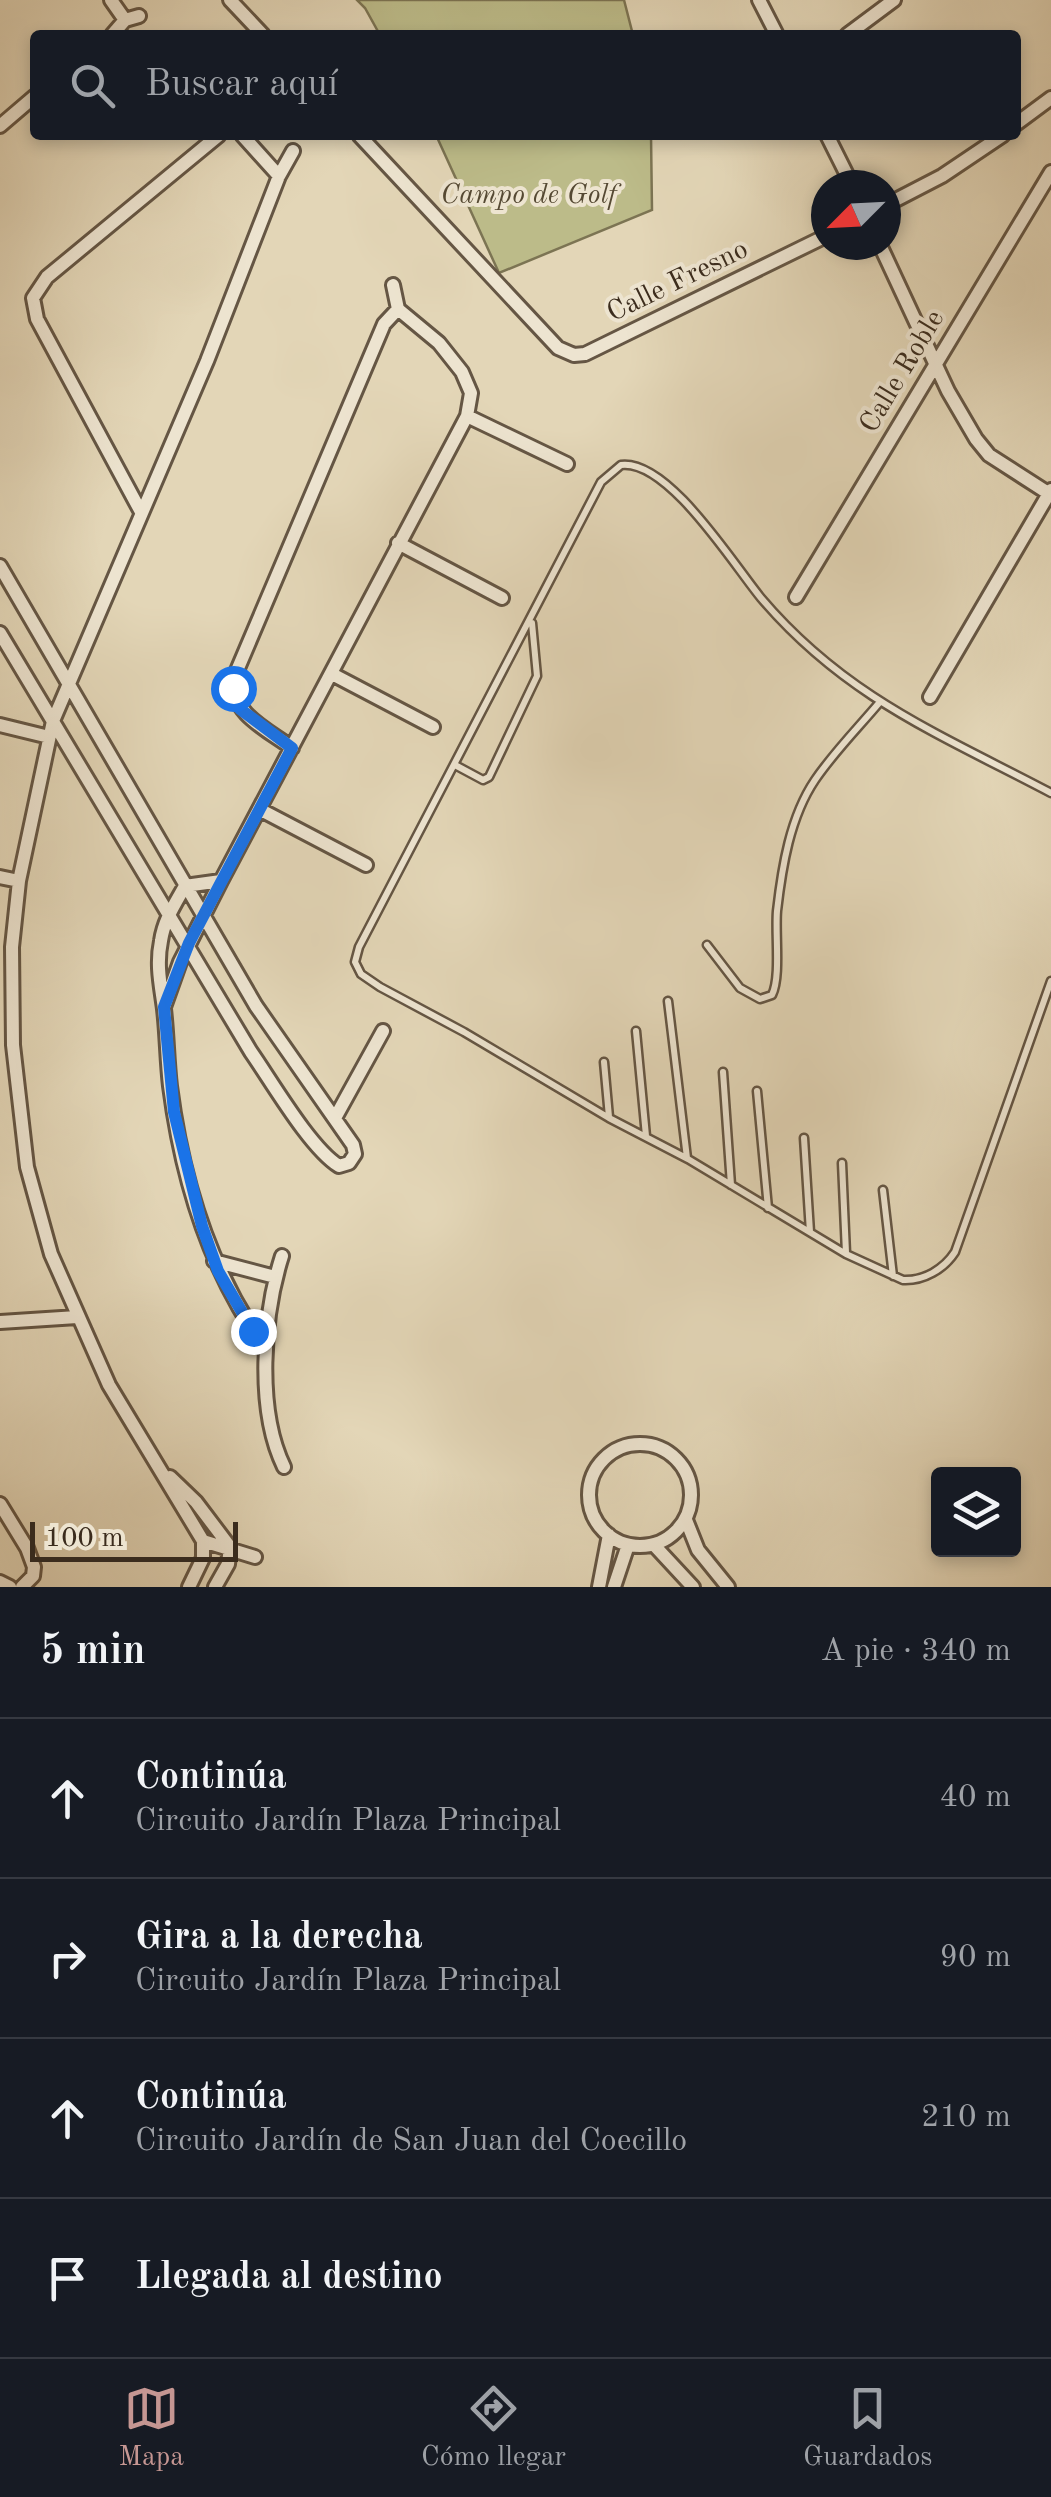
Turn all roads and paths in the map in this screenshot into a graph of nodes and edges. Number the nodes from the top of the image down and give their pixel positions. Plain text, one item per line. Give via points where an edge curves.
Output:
1 (111, 0) edge
2 (230, 0) edge
3 (760, 0) edge
4 (894, 0) edge
5 (140, 16) dead end
6 (125, 20) junction
7 (116, 30) edge
8 (259, 30) edge
9 (775, 30) edge
10 (854, 30) edge
11 (1051, 98) edge
12 (30, 100) edge
13 (1021, 120) edge
14 (0, 126) edge
15 (213, 140) edge
16 (247, 140) edge
17 (365, 140) edge
18 (830, 140) edge
19 (996, 140) edge
20 (294, 151) dead end
21 (845, 170) edge
22 (1051, 172) edge
23 (280, 176) junction
24 (901, 198) edge
25 (811, 243) edge
26 (887, 260) edge
27 (393, 285) dead end
28 (398, 309) junction
29 (937, 365) junction
30 (467, 416) junction
31 (568, 464) dead end
32 (1050, 493) edge
33 (142, 512) junction
34 (398, 543) junction
35 (0, 566) edge
36 (502, 598) dead end
37 (796, 598) dead end
38 (532, 620) junction
39 (0, 633) edge
40 (332, 674) junction
41 (67, 685) junction
42 (930, 696) dead end
43 (879, 702) junction
44 (53, 721) junction
45 (0, 725) edge
46 (433, 727) dead end
47 (49, 737) junction
48 (292, 748) junction
49 (455, 765) junction
50 (1051, 793) edge
51 (259, 809) junction
52 (366, 865) dead end
53 (0, 877) edge
54 (18, 881) junction
55 (221, 881) junction
56 (185, 886) junction
57 (168, 914) junction
58 (204, 916) junction
59 (189, 943) junction
60 (707, 945) dead end
61 (233, 967) junction
62 (210, 980) junction
63 (1051, 980) edge
64 (668, 1002) dead end
65 (164, 1007) junction
66 (382, 1031) dead end
67 (636, 1031) dead end
68 (604, 1062) dead end
69 (722, 1072) dead end
70 (757, 1092) dead end
71 (335, 1118) junction
72 (609, 1118) junction
73 (646, 1137) junction
74 (804, 1138) dead end
75 (688, 1159) junction
76 (842, 1163) dead end
77 (731, 1186) junction
78 (883, 1190) dead end
79 (768, 1209) junction
80 (810, 1233) junction
81 (846, 1254) junction
82 (282, 1256) dead end
83 (214, 1261) junction
84 (276, 1277) junction
85 (894, 1278) junction
86 (76, 1317) junction
87 (0, 1322) edge
88 (266, 1349) junction
89 (284, 1468) dead end
90 (164, 1472) junction
91 (0, 1504) edge
92 (686, 1520) junction
93 (608, 1536) junction
94 (203, 1540) junction
95 (628, 1545) junction
96 (654, 1545) junction
97 (230, 1547) junction
98 (255, 1557) dead end
99 (0, 1582) edge
100 (10, 1587) edge
101 (22, 1587) edge
102 (189, 1587) edge
103 (216, 1587) edge
104 (599, 1587) edge
105 (614, 1587) edge
106 (693, 1587) edge
107 (728, 1587) edge

1 - 6 street
2 - 8 street
3 - 9 street
4 - 10 street
5 - 6 street
6 - 7 street
11 - 13 street
12 - 14 street
15 - 33 street via 47,278 33,298 37,319
16 - 23 street
17 - 25 street, Calle Fresno via 563,351 585,354
18 - 21 street
19 - 24 street
20 - 23 street
22 - 29 street, Calle Roble
23 - 33 street
26 - 29 street
27 - 28 street
28 - 30 street via 462,372 471,393
28 - 48 street via 384,324 233,680 240,709
29 - 32 street via 989,455
29 - 37 street, Calle Roble
30 - 31 street
30 - 34 street
32 - 42 street
33 - 41 street
34 - 36 street
34 - 40 street
35 - 41 street
38 - 43 lane via 601,482 620,466 637,466 682,500 807,647
38 - 49 lane
38 - 49 lane via 537,678 489,777 482,780
39 - 44 street
40 - 46 street
40 - 48 street
41 - 44 street
41 - 56 street
43 - 50 lane
43 - 60 lane via 804,800 780,888 772,995 760,1000 746,994
44 - 47 street
44 - 57 street
45 - 47 street
47 - 54 street
48 - 51 street
49 - 72 lane via 359,946 357,969
51 - 52 street
51 - 55 street
53 - 54 street
54 - 86 street via 12,1027 27,1167
55 - 56 street
55 - 58 street
56 - 57 street
56 - 58 street
57 - 59 street
57 - 65 street via 158,957
58 - 59 street
58 - 61 street
59 - 62 street
59 - 65 street
61 - 62 street
61 - 71 street
62 - 71 street via 285,1102 342,1166 355,1150
63 - 85 lane via 955,1252 924,1277
64 - 75 lane
65 - 83 street via 174,1112
66 - 71 street
67 - 73 lane
68 - 72 lane
69 - 77 lane
70 - 79 lane
72 - 73 lane
73 - 75 lane
74 - 80 lane
75 - 77 lane
76 - 81 lane
77 - 79 lane
78 - 85 lane
79 - 80 lane
80 - 81 lane
81 - 85 lane
82 - 84 street
83 - 84 street
83 - 88 street
84 - 88 street
86 - 87 street
86 - 90 street
88 - 89 street via 268,1427
90 - 94 street
90 - 97 street
91 - 101 street via 34,1567
92 - 93 street via 691,1485 673,1454 640,1443 622,1446 595,1470 590,1487 596,1522
92 - 96 street
92 - 107 street via 698,1550
93 - 95 street
93 - 104 street
94 - 97 street
94 - 102 street via 203,1558
95 - 96 street
95 - 105 street
96 - 106 street
97 - 98 street
97 - 103 street
99 - 100 street

